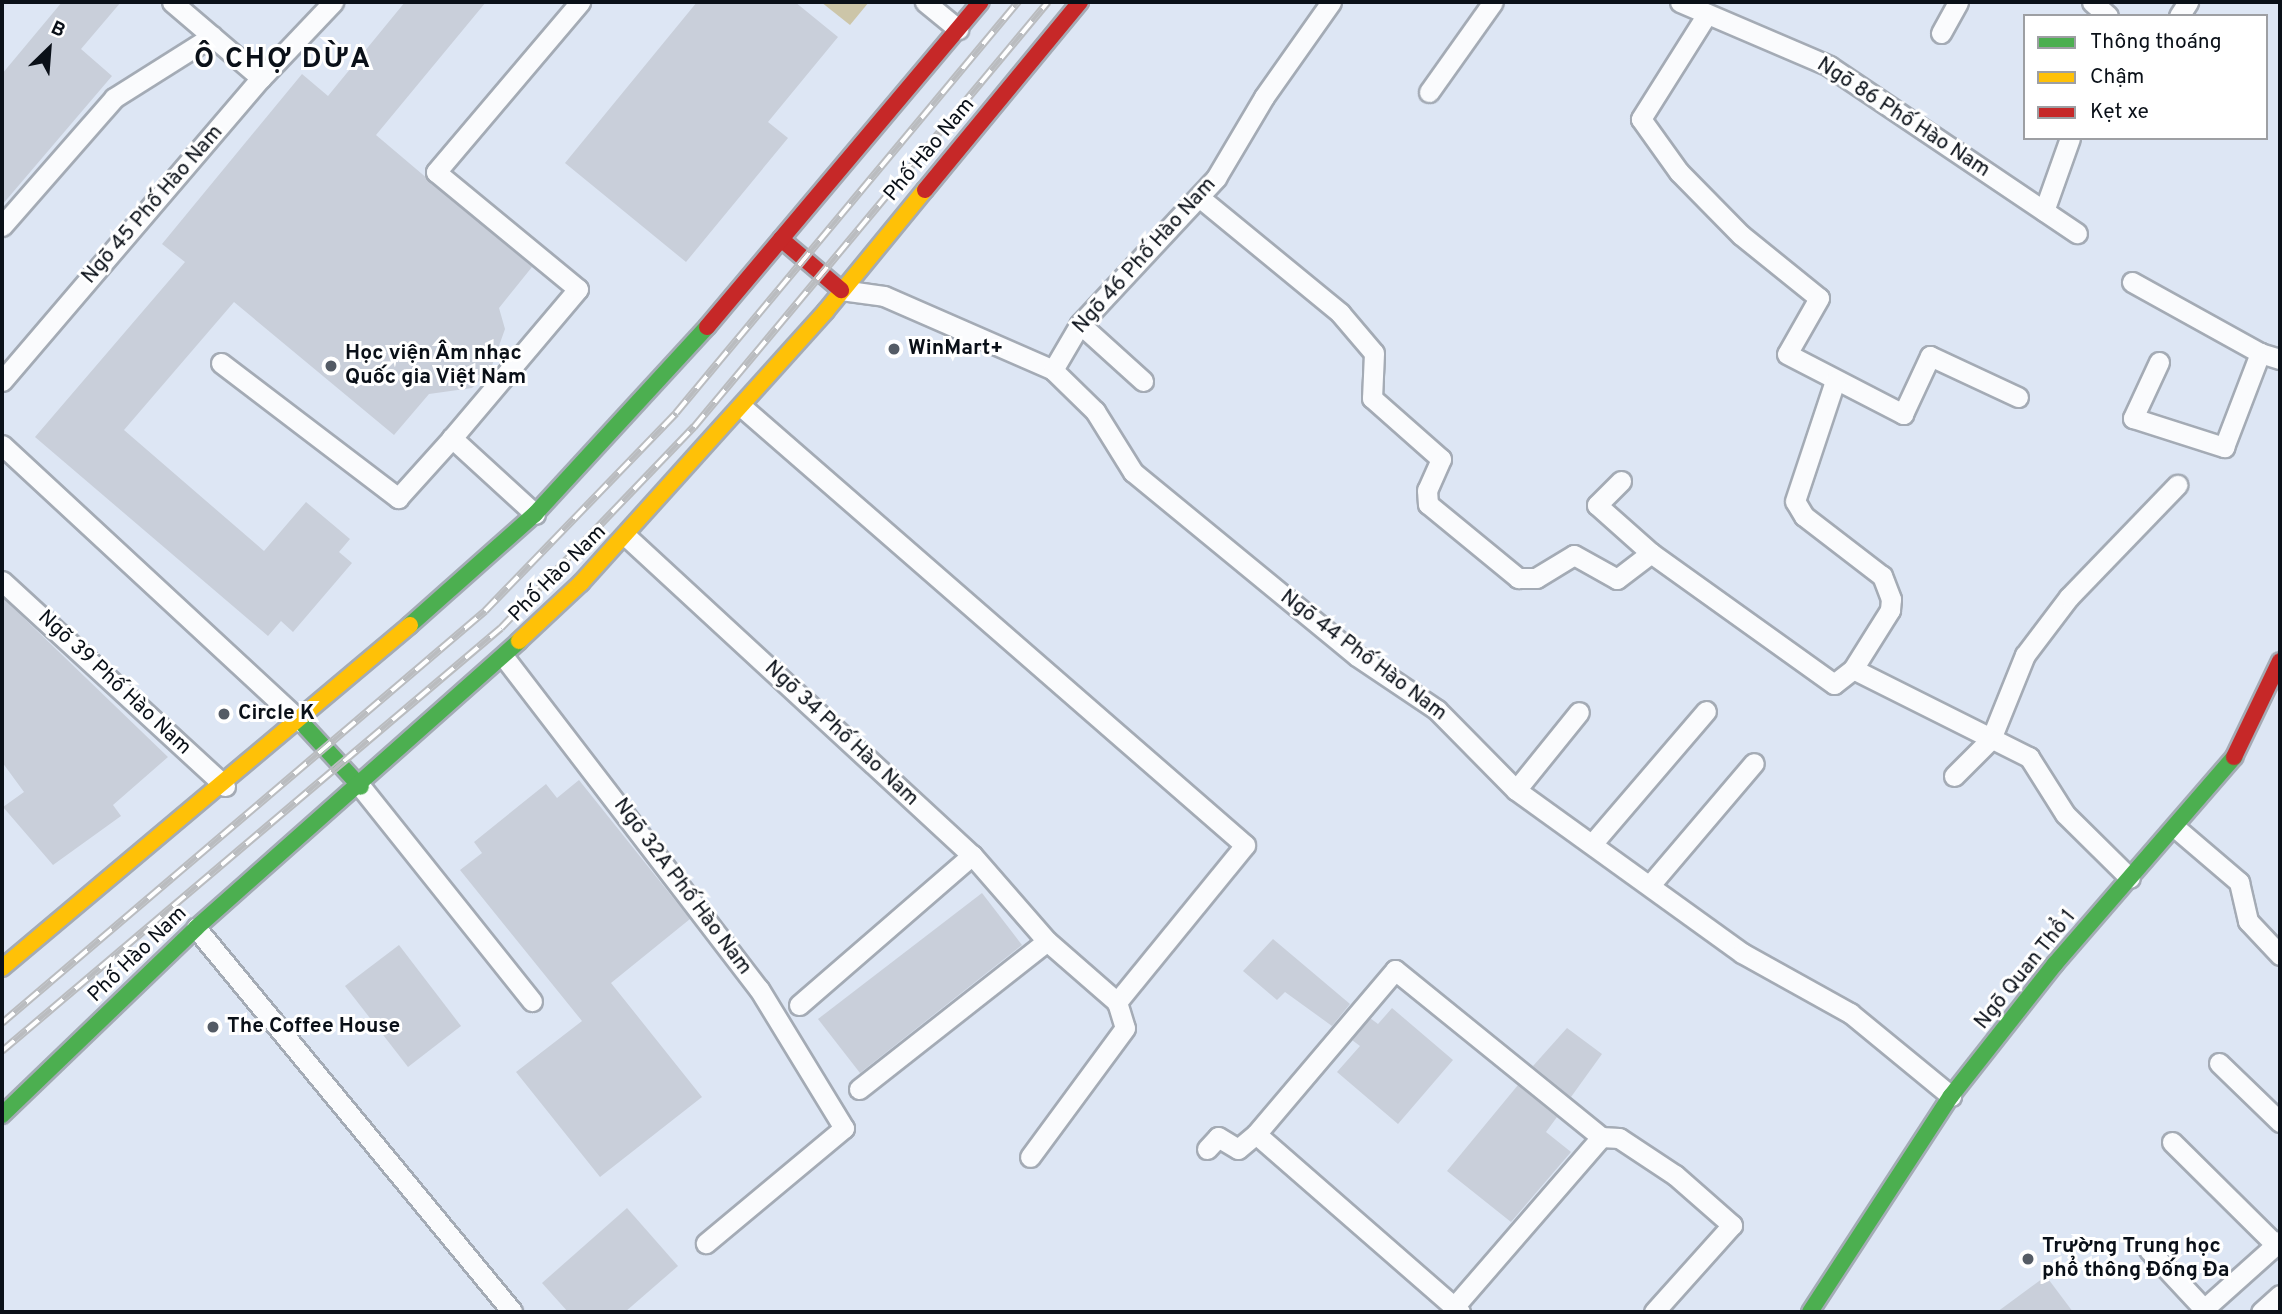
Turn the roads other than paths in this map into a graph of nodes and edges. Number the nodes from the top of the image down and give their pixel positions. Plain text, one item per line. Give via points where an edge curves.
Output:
1 (172, 2) edge
2 (333, 2) edge
3 (580, 2) edge
4 (925, 2) edge
5 (981, 2) edge
6 (1080, 2) edge
7 (1331, 2) edge
8 (1493, 2) edge
9 (1680, 2) edge
10 (1958, 2) edge
11 (2092, 2) edge
12 (1707, 14) junction
13 (2106, 14) edge
14 (958, 29) junction
15 (1941, 33) dead end
16 (212, 36) junction
17 (261, 78) junction
18 (1429, 92) dead end
19 (2069, 140) edge
20 (1199, 197) junction
21 (2044, 211) junction
22 (2, 226) edge
23 (2077, 233) dead end
24 (781, 239) junction
25 (2132, 282) dead end
26 (841, 290) junction
27 (1080, 324) junction
28 (2259, 353) junction
29 (2280, 359) edge
30 (2159, 362) dead end
31 (221, 363) dead end
32 (1053, 370) junction
33 (2, 381) edge
34 (1143, 381) dead end
35 (1835, 382) junction
36 (2018, 397) dead end
37 (742, 408) junction
38 (453, 438) junction
39 (2, 445) edge
40 (1621, 481) dead end
41 (2177, 485) dead end
42 (535, 514) junction
43 (626, 536) junction
44 (1650, 553) junction
45 (2, 581) edge
46 (504, 657) junction
47 (2280, 661) edge
48 (1853, 669) junction
49 (1706, 711) dead end
50 (1579, 712) dead end
51 (301, 722) junction
52 (1991, 738) junction
53 (1754, 763) dead end
54 (1954, 776) dead end
55 (225, 786) junction
56 (361, 787) junction
57 (1516, 790) junction
58 (2177, 830) junction
59 (1592, 845) junction
60 (972, 855) junction
61 (2130, 878) junction
62 (1650, 885) junction
63 (196, 928) junction
64 (1047, 941) junction
65 (2280, 955) edge
66 (2, 968) edge
67 (532, 1001) dead end
68 (1117, 1002) junction
69 (799, 1005) dead end
70 (2219, 1063) dead end
71 (859, 1089) dead end
72 (1951, 1096) junction
73 (6, 1111) edge
74 (2280, 1122) edge
75 (2, 1134) edge
76 (1256, 1135) junction
77 (1601, 1137) junction
78 (2172, 1142) dead end
79 (1207, 1149) dead end
80 (1030, 1157) dead end
81 (706, 1243) dead end
82 (2278, 1243) edge
83 (2148, 1250) dead end
84 (2280, 1295) edge
85 (1457, 1310) edge
86 (512, 1312) edge
87 (1654, 1312) edge
88 (1810, 1312) edge
89 (2261, 1312) edge

1 - 16 lane
2 - 17 lane, Ngõ 45 Phố Hào Nam
3 - 38 lane via 436,172 578,289
4 - 14 lane
5 - 14 main road
6 - 26 main road, Phố Hào Nam
7 - 20 lane, Ngõ 46 Phố Hào Nam
8 - 18 lane
9 - 12 lane, Ngõ 86 Phố Hào Nam
10 - 15 lane
11 - 13 lane
12 - 21 lane, Ngõ 86 Phố Hào Nam via 1829,66
12 - 35 lane via 1641,119 1679,172 1741,235 1819,298 1787,354
14 - 24 main road
16 - 17 lane
16 - 22 lane via 114,99
17 - 33 lane, Ngõ 45 Phố Hào Nam
19 - 21 lane
20 - 27 lane, Ngõ 46 Phố Hào Nam
20 - 44 lane via 1340,313 1374,353 1373,398 1441,459 1427,490 1428,503 1518,578 1536,578 1574,555 1617,579
21 - 23 lane, Ngõ 86 Phố Hào Nam
24 - 26 main road
24 - 42 main road via 649,396
25 - 28 lane
26 - 32 lane, Ngõ 44 Phố Hào Nam via 884,296
26 - 37 main road, Phố Hào Nam
27 - 32 lane, Ngõ 46 Phố Hào Nam
27 - 34 lane
28 - 29 lane
28 - 30 lane via 2224,447 2133,418
31 - 38 lane via 398,498
32 - 57 lane, Ngõ 44 Phố Hào Nam via 1095,411 1133,472 1357,656 1437,710
35 - 36 lane via 1903,414 1930,356
35 - 48 lane via 1795,501 1804,516 1887,586 1890,610
37 - 43 main road, Phố Hào Nam
37 - 68 lane via 1245,845
38 - 42 lane
39 - 51 lane
40 - 44 lane via 1597,505
41 - 52 lane via 2069,597 2025,655
42 - 51 main road
43 - 46 main road, Phố Hào Nam
43 - 60 lane, Ngõ 34 Phố Hào Nam
44 - 48 lane via 1834,684
45 - 55 lane, Ngõ 39 Phố Hào Nam
46 - 56 main road, Phố Hào Nam
46 - 81 lane, Ngõ 32A Phố Hào Nam via 751,978 844,1128
47 - 58 main road, Ngõ Quan Thổ 1 via 2231,762
48 - 52 lane
49 - 59 lane
50 - 57 lane
51 - 55 main road
51 - 56 main road
52 - 54 lane
52 - 61 lane via 2028,757 2065,814
53 - 62 lane
55 - 66 main road
56 - 63 main road, Phố Hào Nam
56 - 67 lane
57 - 59 lane, Ngõ 44 Phố Hào Nam
58 - 61 main road, Ngõ Quan Thổ 1
58 - 65 lane via 2239,882 2248,921
59 - 62 lane, Ngõ 44 Phố Hào Nam
60 - 64 lane, Ngõ 34 Phố Hào Nam
60 - 69 lane
61 - 72 main road, Ngõ Quan Thổ 1
62 - 72 lane, Ngõ 44 Phố Hào Nam via 1742,953 1850,1013
63 - 73 main road, Phố Hào Nam
63 - 86 lane
64 - 68 lane, Ngõ 34 Phố Hào Nam
64 - 71 lane
68 - 80 lane via 1125,1028
70 - 74 lane
72 - 88 main road, Ngõ Quan Thổ 1
73 - 75 main road
76 - 77 lane via 1395,970
76 - 79 lane via 1238,1149 1218,1137
76 - 85 lane
77 - 85 lane
77 - 87 lane via 1619,1138 1675,1175 1732,1224
78 - 82 lane
82 - 83 lane via 2204,1310
84 - 89 lane

